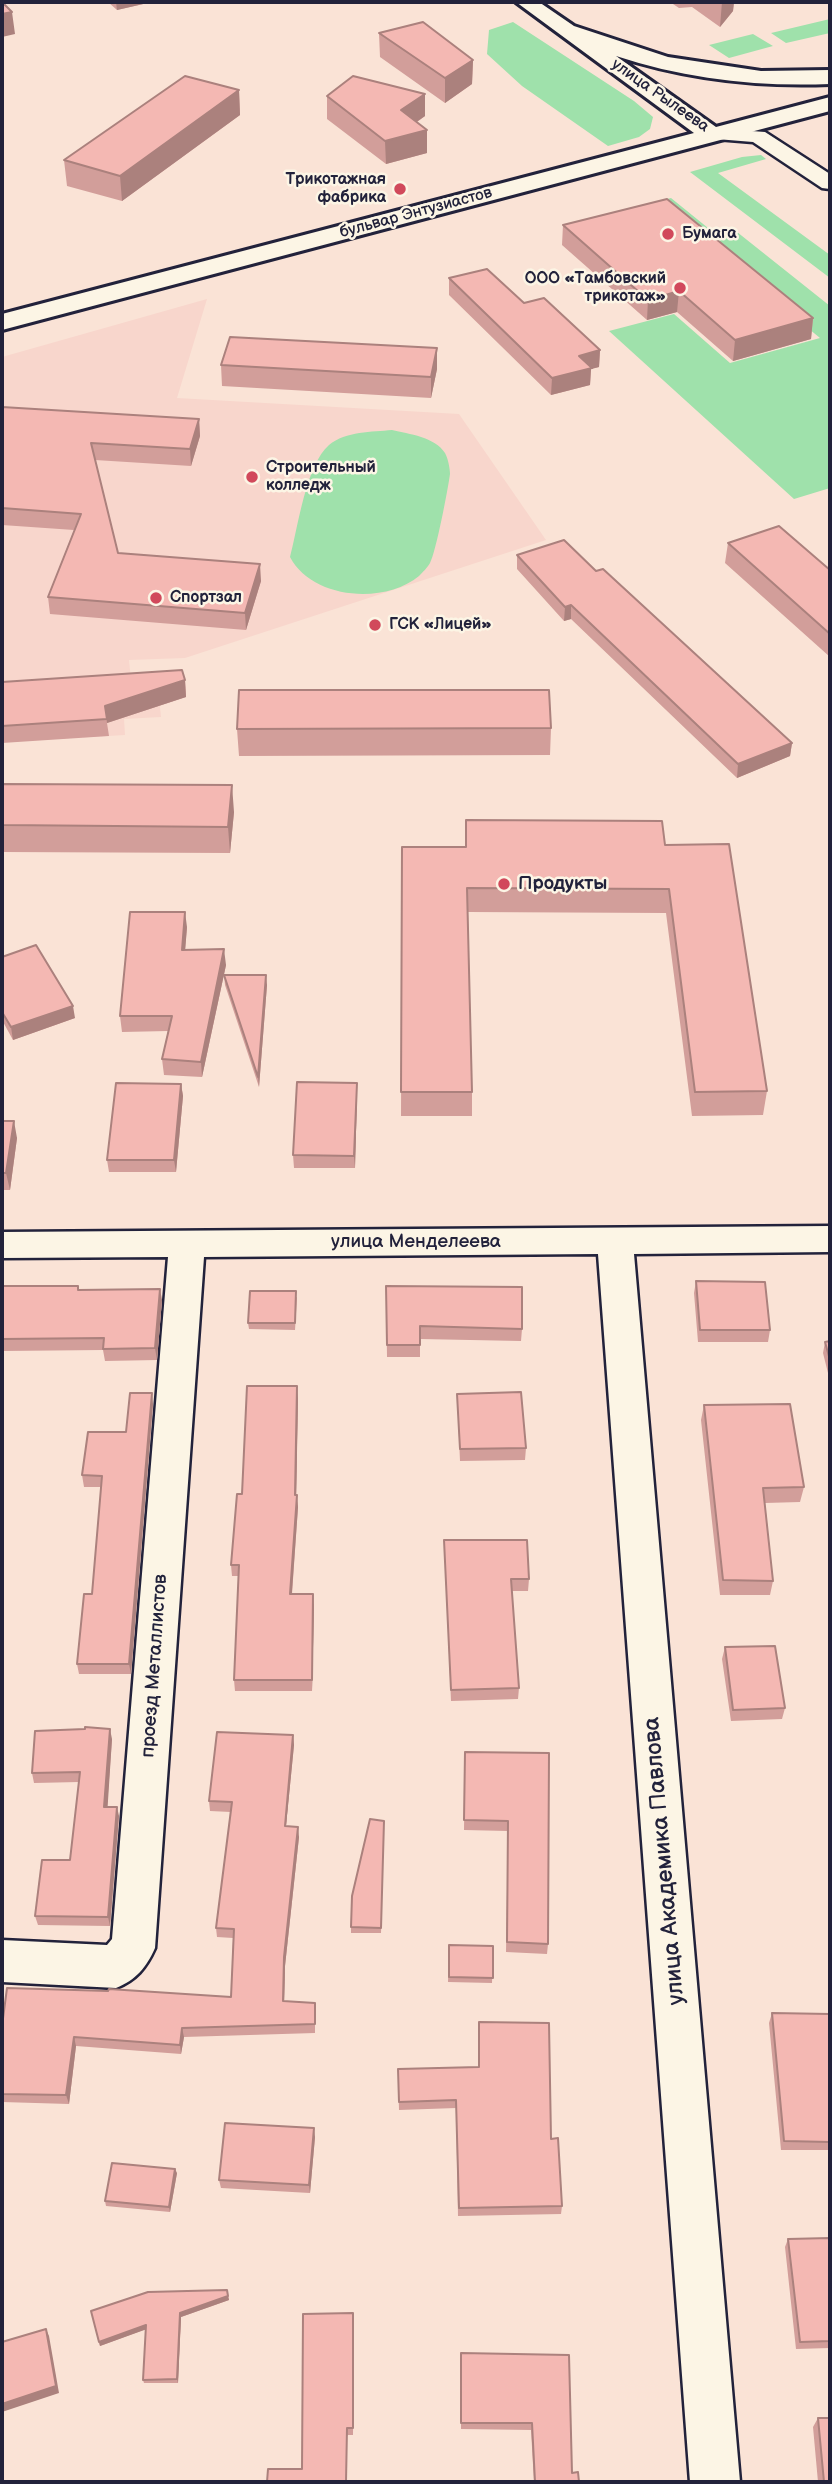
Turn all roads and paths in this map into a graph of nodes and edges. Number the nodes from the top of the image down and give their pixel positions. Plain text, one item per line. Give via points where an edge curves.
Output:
1 (531, 3) edge
2 (568, 31) junction
3 (830, 78) edge
4 (830, 104) edge
5 (711, 134) junction
6 (830, 183) edge
7 (2, 322) edge
8 (830, 1239) edge
9 (615, 1241) junction
10 (187, 1244) junction
11 (2, 1245) edge
12 (2, 1961) edge
13 (715, 2482) edge

1 - 2 main road, улица Рылеева
2 - 3 main road via 620,51 708,73 763,80
2 - 5 main road, улица Рылеева
4 - 5 main road, бульвар Энтузиастов
5 - 6 street, улица Рылеева via 758,136
5 - 7 main road, бульвар Энтузиастов
8 - 9 street, улица Менделеева
9 - 10 street, улица Менделеева
9 - 13 street, улица Академика Павлова
10 - 11 street, улица Менделеева
10 - 12 street, проезд Металлистов via 133,1948 116,1967

